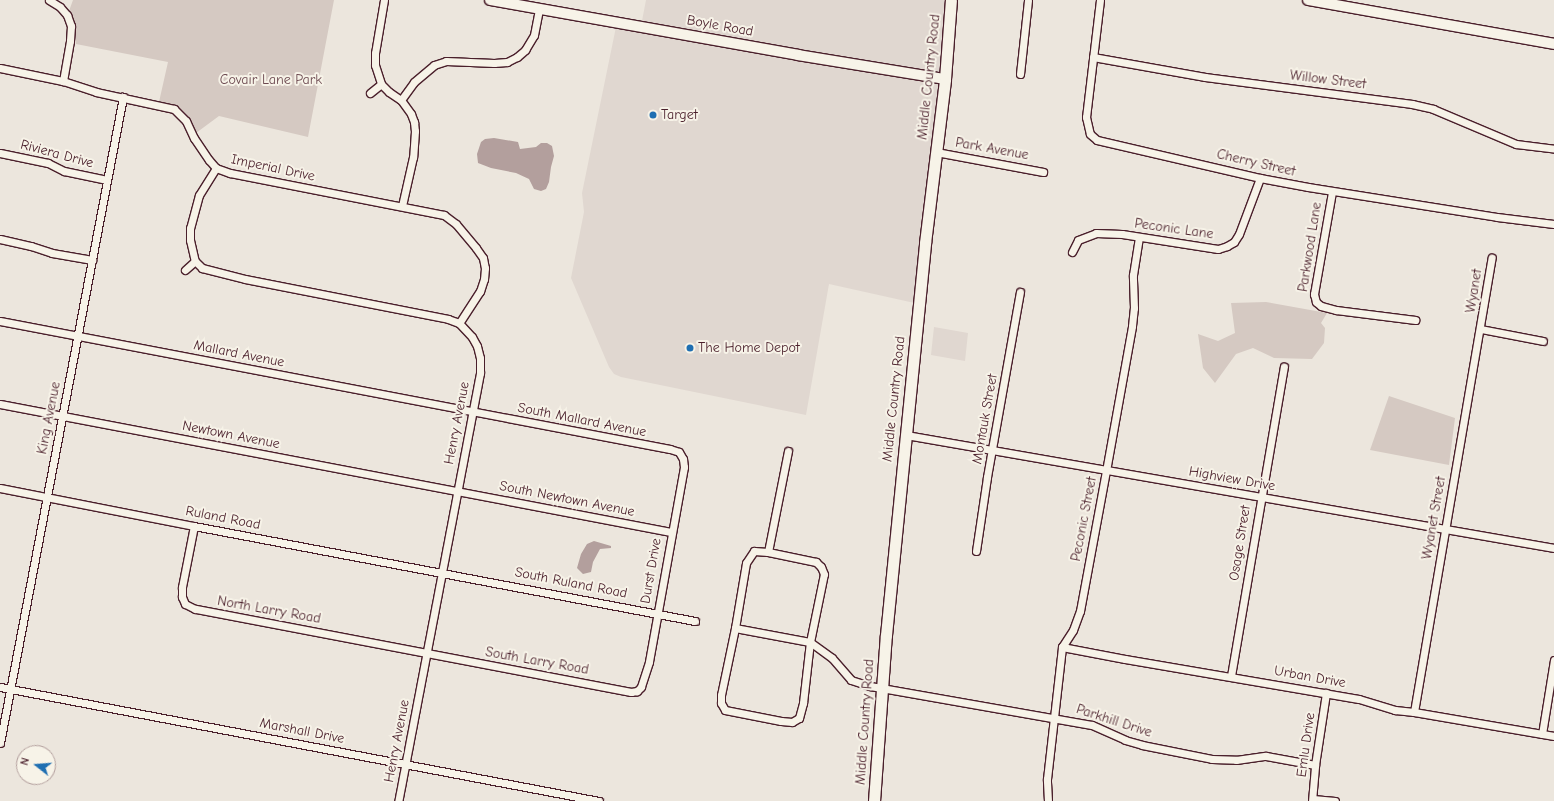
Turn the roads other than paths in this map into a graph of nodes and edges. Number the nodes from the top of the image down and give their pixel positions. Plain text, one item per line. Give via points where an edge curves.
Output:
1 (49, 0) edge
2 (384, 0) edge
3 (490, 0) edge
4 (951, 0) edge
5 (1028, 0) edge
6 (1100, 0) edge
7 (1308, 0) edge
8 (539, 9) junction
9 (1554, 44) edge
10 (1093, 57) junction
11 (0, 68) edge
12 (1020, 74) dead end
13 (945, 79) junction
14 (63, 81) junction
15 (381, 84) junction
16 (370, 93) dead end
17 (124, 97) junction
18 (401, 100) junction
19 (1554, 149) edge
20 (936, 152) junction
21 (0, 153) edge
22 (216, 168) junction
23 (1044, 172) dead end
24 (1260, 178) junction
25 (107, 180) junction
26 (1332, 192) junction
27 (402, 206) junction
28 (1554, 224) edge
29 (1139, 237) junction
30 (0, 239) edge
31 (1072, 252) dead end
32 (1492, 258) dead end
33 (92, 260) junction
34 (195, 261) junction
35 (185, 270) dead end
36 (1020, 292) dead end
37 (1415, 320) dead end
38 (0, 321) edge
39 (459, 324) junction
40 (1480, 329) junction
41 (77, 336) junction
42 (1543, 341) dead end
43 (1284, 367) dead end
44 (0, 404) edge
45 (473, 413) junction
46 (63, 416) junction
47 (906, 435) junction
48 (993, 450) junction
49 (788, 451) dead end
50 (683, 459) joint
51 (1106, 471) junction
52 (0, 488) edge
53 (457, 491) junction
54 (47, 497) junction
55 (1261, 497) junction
56 (194, 526) junction
57 (1445, 528) junction
58 (671, 532) junction
59 (1554, 548) edge
60 (976, 551) dead end
61 (768, 552) junction
62 (442, 572) junction
63 (656, 613) junction
64 (695, 620) dead end
65 (735, 628) junction
66 (810, 642) junction
67 (1062, 646) junction
68 (427, 653) junction
69 (1554, 660) edge
70 (1231, 676) junction
71 (0, 687) edge
72 (641, 687) joint
73 (883, 688) junction
74 (11, 690) junction
75 (1326, 693) junction
76 (1414, 712) junction
77 (1054, 717) junction
78 (1542, 734) junction
79 (1554, 736) edge
80 (0, 743) edge
81 (405, 764) junction
82 (1315, 764) junction
83 (1312, 800) edge
84 (398, 801) edge
85 (599, 801) edge
86 (874, 801) edge
87 (1048, 801) edge
88 (1335, 801) edge

1 - 14 street via 67,15 71,26
2 - 15 street via 375,53 375,65
3 - 8 street, Boyle Road
4 - 13 main road, Middle Country Road
5 - 12 street
6 - 10 street, Cherry Street
7 - 9 street
8 - 13 street, Boyle Road
8 - 18 street via 534,35 525,50 517,57 506,62 446,61 434,65 414,82
10 - 19 street, Willow Street via 1206,77 1412,104 1433,109 1516,144
10 - 24 street, Cherry Street via 1086,117 1087,127 1093,137 1103,143
11 - 14 street, Imperial Drive
13 - 20 main road, Middle Country Road
14 - 17 street, Imperial Drive via 96,92
15 - 16 street
15 - 18 street
17 - 22 street, Imperial Drive via 167,106 180,113 200,149
17 - 25 street, King Avenue
18 - 27 street via 414,122 415,131 413,157
20 - 23 street, Park Avenue
20 - 47 main road, Middle Country Road
21 - 25 street, Riviera Drive via 48,163 64,170
22 - 27 street, Imperial Drive
22 - 34 street via 200,195 190,228
24 - 26 street, Cherry Street
24 - 29 street, Peconic Lane via 1239,234 1234,242 1227,246 1218,249
25 - 33 street, King Avenue
26 - 28 street, Cherry Street
26 - 37 street, Parkwood Lane via 1314,294 1316,302 1336,310
27 - 39 street, Imperial Drive via 444,215 456,224 483,258 484,279 480,291
29 - 31 street, Peconic Lane via 1096,233 1078,240
29 - 51 street, Peconic Street via 1133,275 1133,314
30 - 33 street via 52,253
32 - 40 street, Wyanet
33 - 41 street, King Avenue
34 - 35 street
34 - 39 street, Henry Avenue via 202,268 214,273 432,315
36 - 48 street, Montauk Street
38 - 41 street, Mallard Avenue
39 - 45 street, Henry Avenue via 472,337 480,358
40 - 42 street
40 - 57 street, Wyanet Street
41 - 45 street, Mallard Avenue
41 - 46 street, King Avenue
43 - 55 street, Osage Street
44 - 46 street, Newtown Avenue
45 - 50 street, South Mallard Avenue via 670,449 679,452
45 - 53 street, Henry Avenue
46 - 53 street, Newtown Avenue
46 - 54 street, King Avenue
47 - 48 street, Highview Drive
47 - 73 main road, Middle Country Road
48 - 51 street, Highview Drive
48 - 60 street, Montauk Street
49 - 61 street
50 - 58 street, Durst Drive via 684,468
51 - 55 street, Highview Drive
51 - 67 street, Peconic Street via 1080,612 1074,630
52 - 54 street, Ruland Road
53 - 58 street, South Newtown Avenue
53 - 62 street, Henry Avenue
54 - 56 street, Ruland Road
54 - 74 street, King Avenue
55 - 57 street, Highview Drive
55 - 70 street, Osage Street
56 - 62 street, Ruland Road
56 - 68 street, North Larry Road via 182,597 185,604 195,610
57 - 59 street, Highview Drive
57 - 76 street, Wyanet Street
58 - 63 street, Durst Drive
61 - 65 street via 754,551 746,563
61 - 66 street via 816,562 821,567 824,574
62 - 63 street, South Ruland Road
62 - 68 street, Henry Avenue
63 - 64 street, South Ruland Road
63 - 72 street, Durst Drive via 649,662
65 - 66 street
65 - 66 street via 721,703 725,710 781,721 792,722 799,718
66 - 73 street, Parkhill Drive via 832,658 851,680
67 - 70 street, Urban Drive
67 - 77 street
68 - 72 street, South Larry Road via 624,691 637,691
68 - 81 street, Henry Avenue
69 - 78 street
70 - 75 street, Urban Drive
71 - 74 street, Marshall Drive
73 - 77 street, Parkhill Drive
73 - 86 main road, Middle Country Road
74 - 80 street, King Avenue
74 - 81 street, Marshall Drive
75 - 76 street, Urban Drive via 1359,699 1394,710
75 - 82 street, Emlu Drive
76 - 78 street, Urban Drive
77 - 82 street, Parkhill Drive via 1092,725 1142,745 1212,759 1236,760 1266,756
77 - 87 street via 1047,779
78 - 79 street, Urban Drive
81 - 84 street, Henry Avenue
81 - 85 street, Marshall Drive
82 - 83 street, Emlu Drive
83 - 88 street

